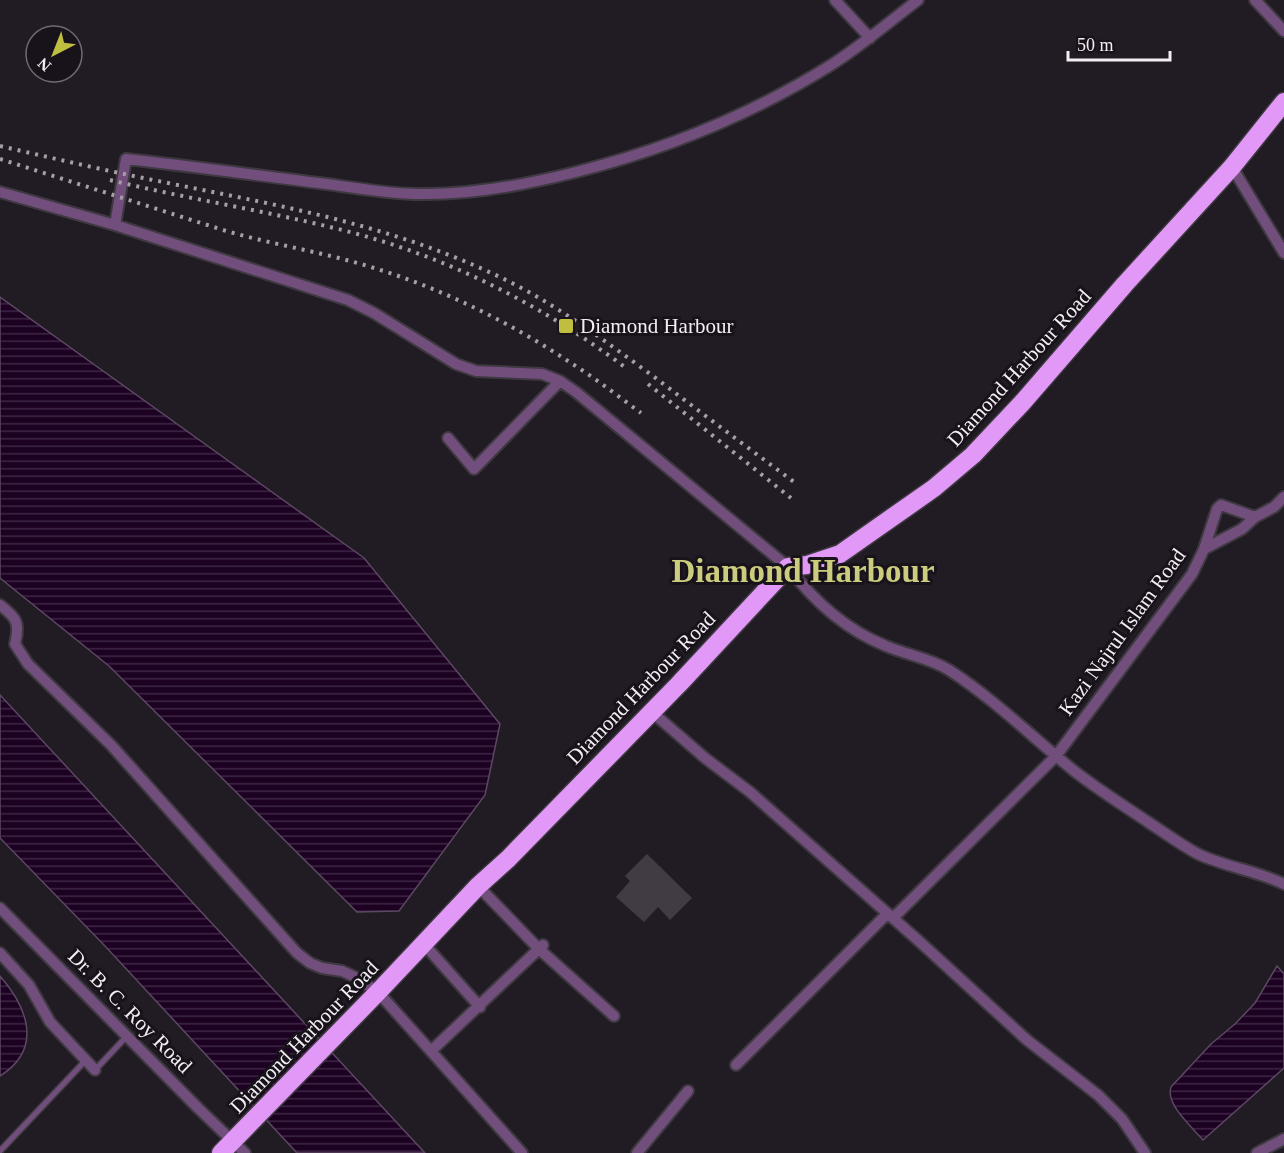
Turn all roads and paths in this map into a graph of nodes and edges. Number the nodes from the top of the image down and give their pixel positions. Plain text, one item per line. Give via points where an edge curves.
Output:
1 (835, 0) edge
2 (918, 0) edge
3 (1255, 0) edge
4 (1284, 31) edge
5 (870, 38) junction
6 (1284, 102) edge
7 (1232, 167) junction
8 (0, 192) edge
9 (114, 225) junction
10 (1284, 253) edge
11 (560, 381) junction
12 (448, 438) dead end
13 (1284, 497) edge
14 (1254, 518) junction
15 (1204, 549) junction
16 (788, 567) junction
17 (0, 605) edge
18 (651, 711) junction
19 (1056, 756) junction
20 (1284, 884) edge
21 (478, 886) junction
22 (0, 908) edge
23 (890, 916) junction
24 (423, 944) junction
25 (541, 947) junction
26 (0, 953) edge
27 (378, 993) junction
28 (480, 1007) junction
29 (614, 1016) dead end
30 (127, 1035) junction
31 (431, 1051) junction
32 (86, 1060) junction
33 (736, 1065) dead end
34 (95, 1070) joint
35 (688, 1091) dead end
36 (1284, 1139) edge
37 (235, 1145) edge
38 (0, 1152) edge
39 (522, 1153) edge
40 (637, 1153) edge
41 (1145, 1153) edge
42 (1257, 1153) edge

1 - 5 street
2 - 5 street
3 - 4 street
5 - 9 street via 794,87 681,141 605,165 512,187 418,194 126,159
6 - 7 highway, Diamond Harbour Road
7 - 10 street
7 - 16 highway, Diamond Harbour Road via 973,455 934,488 840,554
8 - 9 street
9 - 11 street via 348,300 456,364 476,371 542,374
11 - 12 street via 474,469
11 - 16 street
13 - 14 street, Kazi Najrul Islam Road
14 - 15 street, Kazi Najrul Islam Road via 1242,529
14 - 15 street via 1221,505
15 - 19 street, Kazi Najrul Islam Road via 1192,574
16 - 18 highway, Diamond Harbour Road
16 - 19 street via 829,612 885,646 944,667 994,702
17 - 27 street via 16,619 19,629 15,644 28,664 111,745 297,952 310,963 342,971
18 - 21 highway, Diamond Harbour Road
18 - 23 street
19 - 20 street via 1107,795 1198,854
19 - 23 street, Kazi Najrul Islam Road
21 - 24 highway, Diamond Harbour Road
21 - 25 street
22 - 30 street, Dr. B. C. Roy Road
23 - 33 street, Kazi Najrul Islam Road
23 - 41 street via 1027,1040 1098,1095 1122,1119
24 - 27 highway, Diamond Harbour Road
24 - 28 street
25 - 28 street
25 - 29 street
26 - 32 street via 29,984 50,1023
27 - 31 street
27 - 37 highway, Diamond Harbour Road
28 - 31 street
30 - 34 lane
30 - 37 street, Dr. B. C. Roy Road
31 - 39 street
32 - 34 street
32 - 38 lane
35 - 40 street
36 - 42 street

